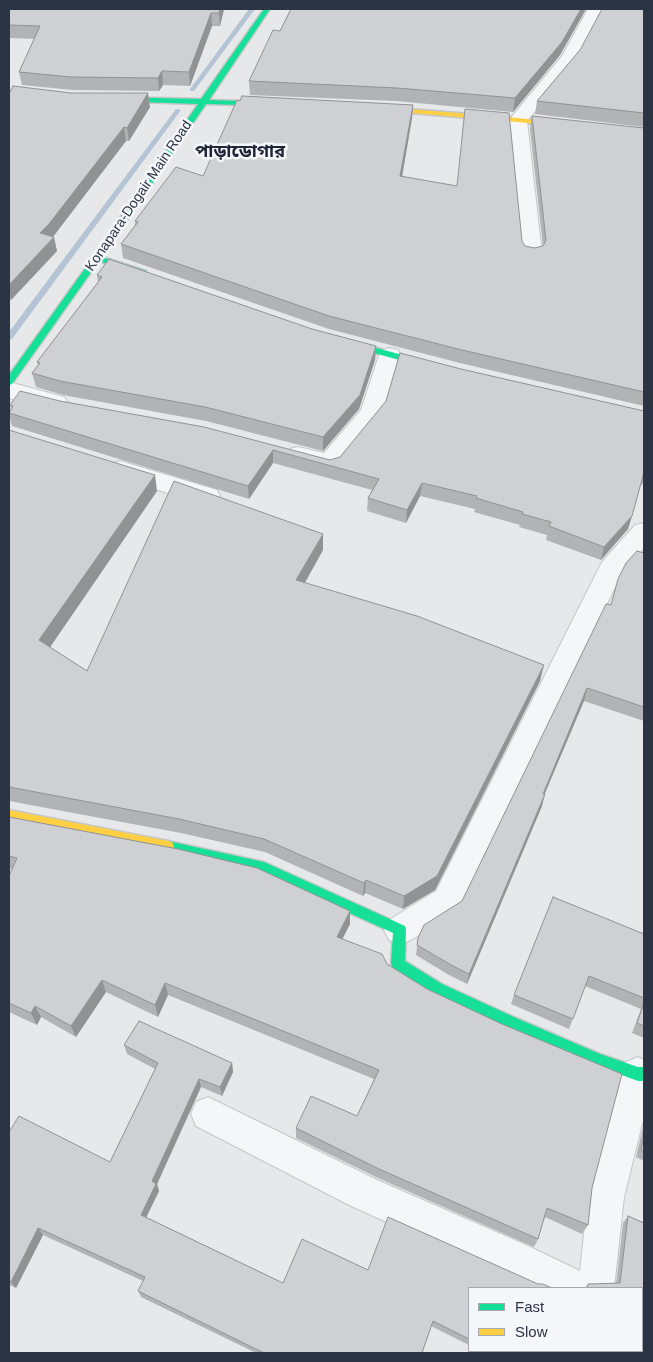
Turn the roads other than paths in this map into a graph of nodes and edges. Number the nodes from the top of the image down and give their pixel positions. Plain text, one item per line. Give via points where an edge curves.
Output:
1 (267, 9) edge
2 (596, 9) edge
3 (101, 99) edge
4 (205, 100) junction
5 (281, 104) edge
6 (368, 108) edge
7 (518, 120) junction
8 (644, 135) edge
9 (532, 254) edge
10 (97, 258) junction
11 (152, 276) edge
12 (330, 338) edge
13 (390, 355) junction
14 (451, 371) edge
15 (9, 382) edge
16 (9, 390) edge
17 (81, 408) edge
18 (276, 448) edge
19 (99, 463) edge
20 (226, 502) edge
21 (644, 532) edge
22 (9, 815) edge
23 (400, 930) junction
24 (641, 1074) edge
25 (208, 1114) dead end
26 (572, 1287) edge
27 (596, 1287) edge

1 - 4 street, Konapara-Dogair Main Road
2 - 7 street via 570,58
3 - 4 street
4 - 5 street
4 - 10 street, Konapara-Dogair Main Road
6 - 7 street
7 - 8 street
7 - 9 street
10 - 11 street
10 - 15 street, Konapara-Dogair Main Road
12 - 13 street
13 - 14 street
13 - 18 street via 372,413 329,463
16 - 17 street
19 - 20 street
21 - 23 street via 612,569 447,901
22 - 23 street via 181,848 264,868
23 - 24 street via 398,964 437,988 536,1034
24 - 27 street via 606,1197
25 - 26 street via 364,1192

